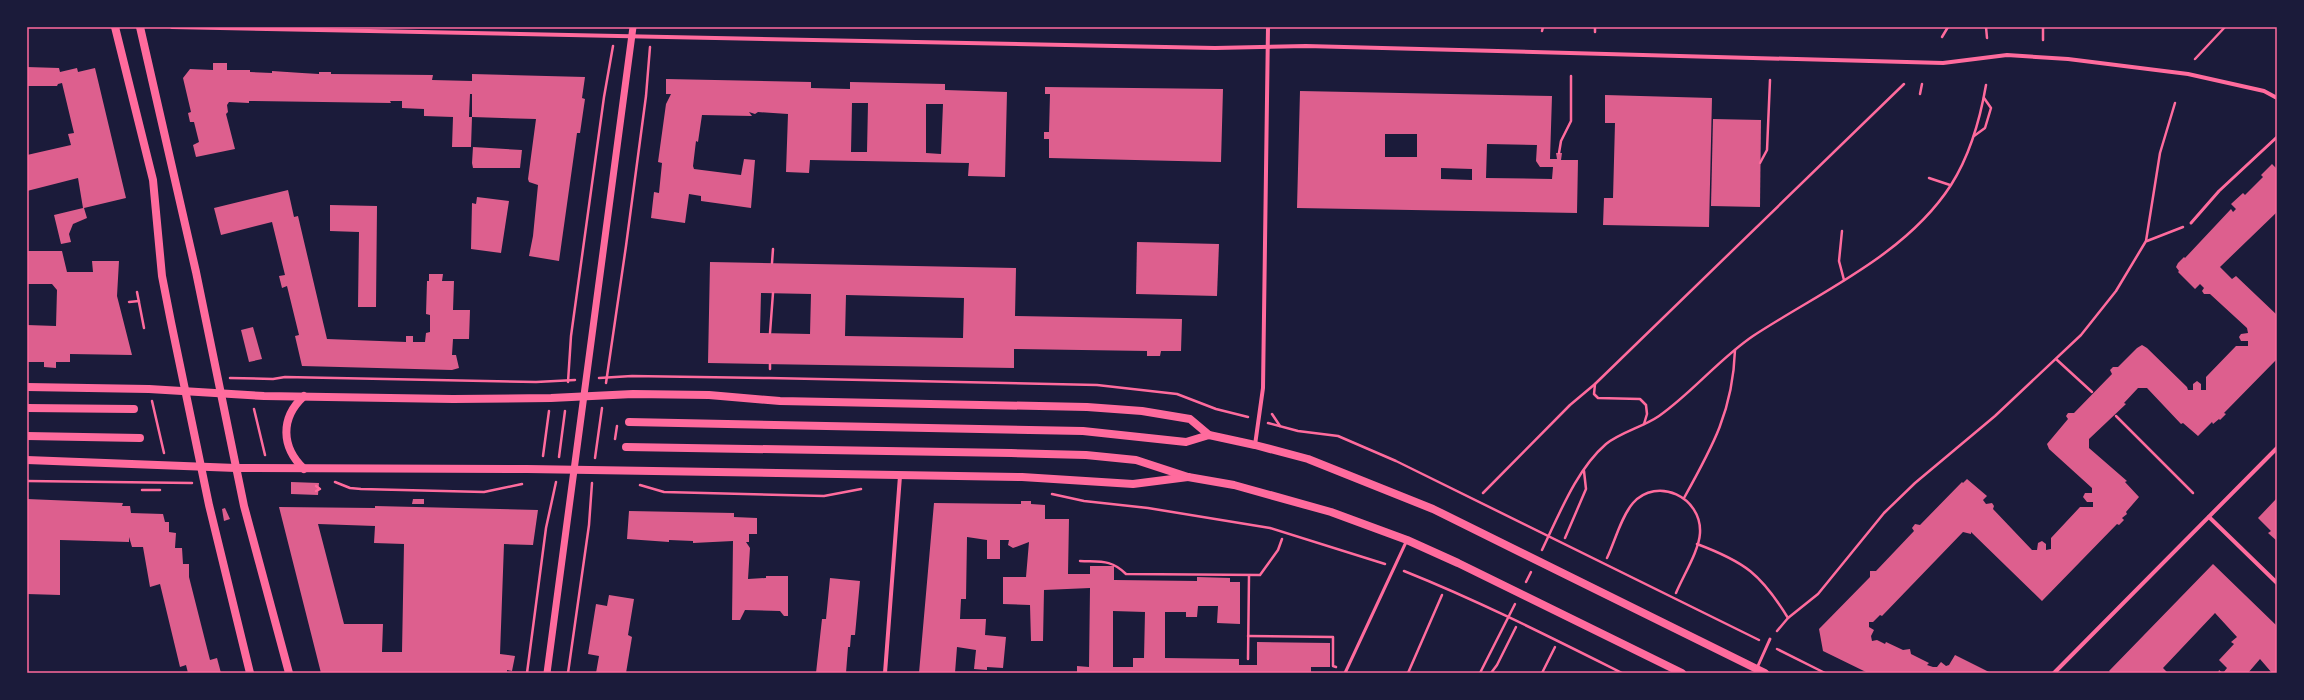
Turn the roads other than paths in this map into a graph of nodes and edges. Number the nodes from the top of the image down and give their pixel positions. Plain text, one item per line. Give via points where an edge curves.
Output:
1 (115, 27) edge
2 (140, 27) edge
3 (172, 27) edge
4 (633, 27) edge
5 (1268, 27) edge
6 (632, 36) junction
7 (1268, 47) junction
8 (2277, 98) edge
9 (2277, 137) edge
10 (2191, 223) road end
11 (27, 387) edge
12 (185, 390) junction
13 (221, 394) junction
14 (304, 396) junction
15 (586, 396) junction
16 (27, 408) edge
17 (134, 409) dead end
18 (629, 422) dead end
19 (1209, 435) junction
20 (27, 436) edge
21 (140, 438) dead end
22 (1254, 445) junction
23 (626, 447) dead end
24 (2277, 448) edge
25 (27, 460) edge
26 (202, 467) junction
27 (236, 468) junction
28 (304, 469) junction
29 (576, 470) junction
30 (900, 476) junction
31 (1188, 477) junction
32 (2209, 517) junction
33 (1407, 540) junction
34 (2277, 583) edge
35 (1770, 639) road end
36 (1756, 669) junction
37 (1345, 672) edge
38 (250, 673) edge
39 (289, 673) edge
40 (548, 673) edge
41 (885, 673) edge
42 (1682, 673) edge
43 (1765, 673) edge
44 (2054, 673) edge

1 - 12 main road via 153,180 162,276
2 - 13 main road
3 - 6 street
4 - 6 street
5 - 7 street
6 - 7 street
6 - 15 street
7 - 8 street via 1943,63 2007,55 2099,62 2188,74 2264,91
7 - 22 street via 1263,388
9 - 10 lane via 2220,191
11 - 12 main road
12 - 13 main road
12 - 26 main road
13 - 14 main road
13 - 27 main road
14 - 15 main road via 453,399
14 - 28 main road via 291,411 286,432 290,453
15 - 19 main road via 709,395 780,401 1087,407 1142,411 1190,419
15 - 29 street
16 - 17 main road
18 - 19 main road via 1083,430 1186,442
19 - 22 main road
20 - 21 main road
22 - 36 main road via 1308,459 1432,509
23 - 31 main road via 1086,455 1136,460
24 - 32 street
25 - 26 main road
26 - 27 main road
26 - 38 main road
27 - 28 main road
27 - 39 main road via 248,523
28 - 29 main road
29 - 30 main road
29 - 40 street
30 - 31 main road via 1022,477 1133,484
30 - 41 street
31 - 33 main road via 1234,485 1331,512
32 - 34 street
32 - 44 street
33 - 37 lane
33 - 42 main road
35 - 36 lane
36 - 43 main road

